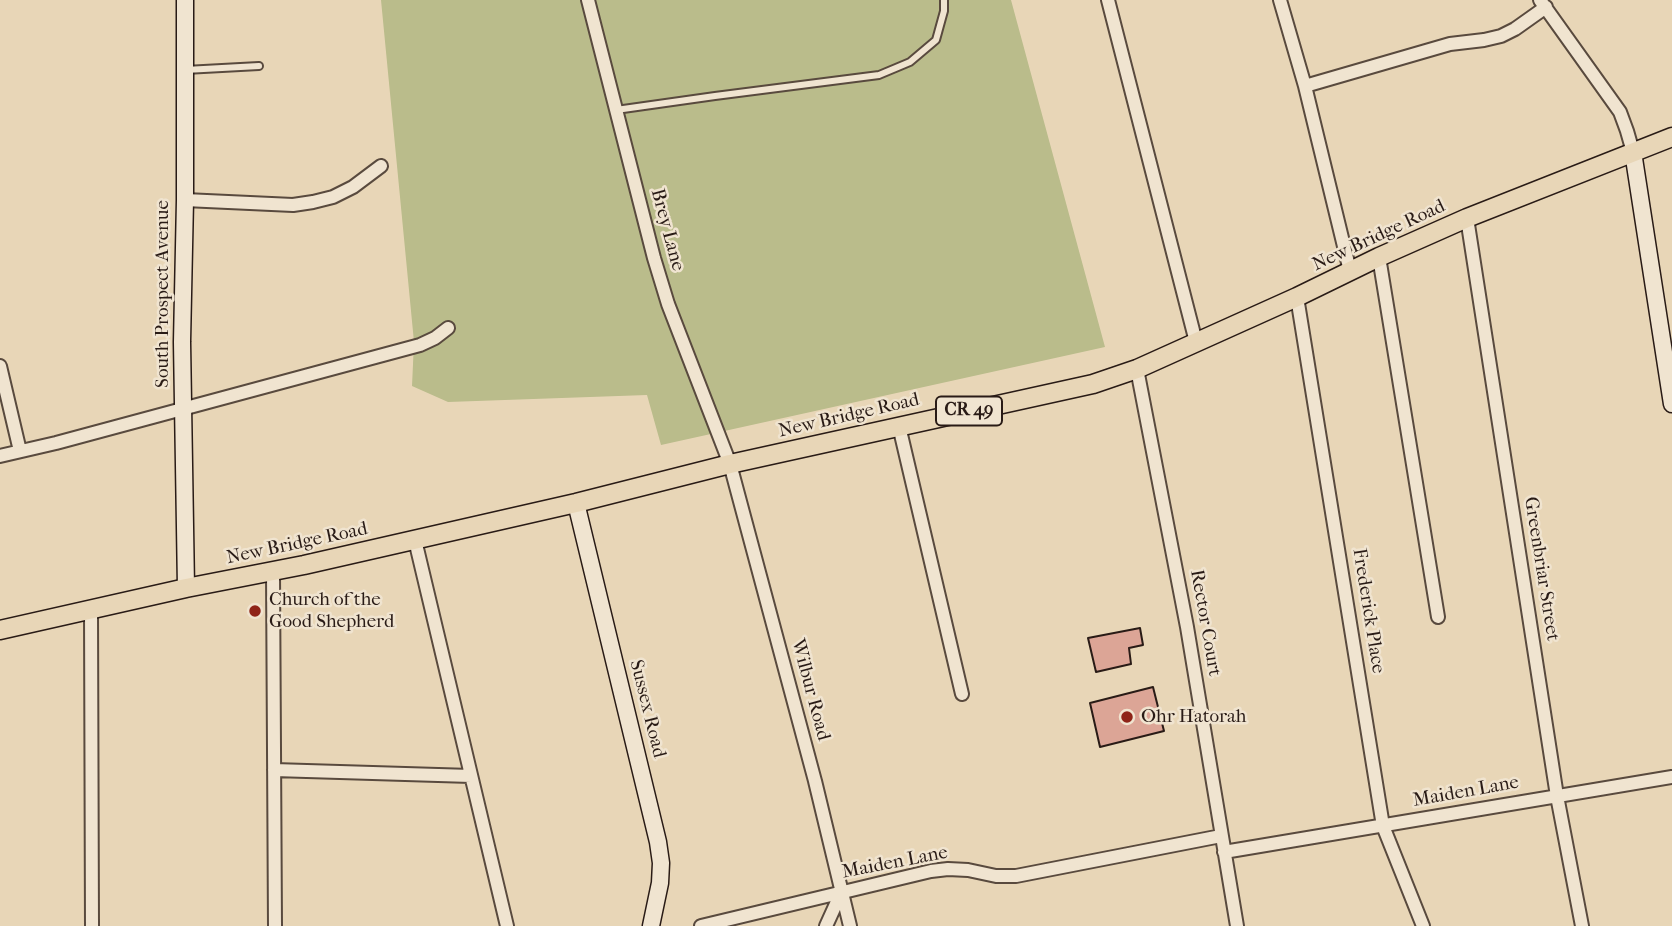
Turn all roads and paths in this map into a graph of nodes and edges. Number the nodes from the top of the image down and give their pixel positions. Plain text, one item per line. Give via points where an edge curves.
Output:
1 (185, 0) edge
2 (588, 0) edge
3 (944, 0) edge
4 (1108, 0) edge
5 (1280, 0) edge
6 (1543, 4) edge
7 (260, 66) dead end
8 (185, 70) junction
9 (1305, 86) junction
10 (616, 110) junction
11 (1672, 137) edge
12 (1633, 152) junction
13 (381, 166) dead end
14 (185, 200) junction
15 (1467, 218) junction
16 (1379, 257) junction
17 (1350, 271) junction
18 (1297, 297) junction
19 (448, 328) dead end
20 (1196, 342) junction
21 (0, 366) edge
22 (1137, 369) junction
23 (1672, 404) edge
24 (183, 409) junction
25 (899, 426) junction
26 (20, 451) junction
27 (0, 456) edge
28 (730, 464) junction
29 (576, 503) junction
30 (415, 540) junction
31 (273, 571) junction
32 (186, 588) junction
33 (91, 609) junction
34 (1438, 617) dead end
35 (0, 630) edge
36 (962, 694) dead end
37 (274, 770) junction
38 (471, 776) junction
39 (1672, 777) edge
40 (1557, 796) junction
41 (1383, 826) junction
42 (1221, 836) junction
43 (1224, 852) junction
44 (841, 893) junction
45 (92, 926) edge
46 (275, 926) edge
47 (507, 926) edge
48 (651, 926) edge
49 (701, 926) edge
50 (826, 926) edge
51 (850, 926) edge
52 (1237, 926) edge
53 (1423, 926) edge
54 (1581, 926) edge

1 - 8 street, South Prospect Avenue
2 - 10 street, Brey Lane
3 - 10 lane via 936,40 910,62 879,75
4 - 20 street
5 - 9 street
6 - 9 street via 1501,36 1450,44
6 - 12 street via 1620,113
7 - 8 lane
8 - 14 street, South Prospect Avenue
9 - 17 street
10 - 28 street, Brey Lane via 653,258
11 - 12 main road, New Bridge Road / CR 49
12 - 15 main road, New Bridge Road / CR 49
12 - 23 street
13 - 14 street via 353,187 313,202
14 - 24 street, South Prospect Avenue
15 - 16 main road, New Bridge Road / CR 49
15 - 40 street, Greenbriar Street
16 - 17 main road, New Bridge Road / CR 49
16 - 34 street
17 - 18 main road, New Bridge Road / CR 49
18 - 20 main road, New Bridge Road / CR 49
18 - 41 street, Frederick Place
19 - 24 street via 420,345
20 - 22 main road, New Bridge Road / CR 49
21 - 26 street
22 - 25 main road, New Bridge Road / CR 49 via 1093,384
22 - 42 street, Rector Court via 1188,628
24 - 26 street
24 - 32 street, South Prospect Avenue
25 - 28 main road, New Bridge Road / CR 49
25 - 36 street
26 - 27 street
28 - 29 main road, New Bridge Road / CR 49
28 - 44 street, Wilbur Road
29 - 30 main road, New Bridge Road / CR 49
29 - 48 street, Sussex Road via 658,842 660,883
30 - 31 main road, New Bridge Road / CR 49
30 - 38 street
31 - 32 main road, New Bridge Road / CR 49
31 - 37 street
32 - 33 main road, New Bridge Road / CR 49
33 - 35 main road, New Bridge Road / CR 49
33 - 45 street
37 - 38 street
37 - 46 street
38 - 47 street
39 - 40 street, Maiden Lane
40 - 41 street, Maiden Lane
40 - 54 street, Greenbriar Street
41 - 43 street, Maiden Lane
41 - 53 street, Frederick Place
42 - 43 street, Rector Court
42 - 44 street, Maiden Lane via 1016,876 948,869
43 - 52 street, Rector Court
44 - 49 street, Maiden Lane
44 - 50 street
44 - 51 street, Wilbur Road

